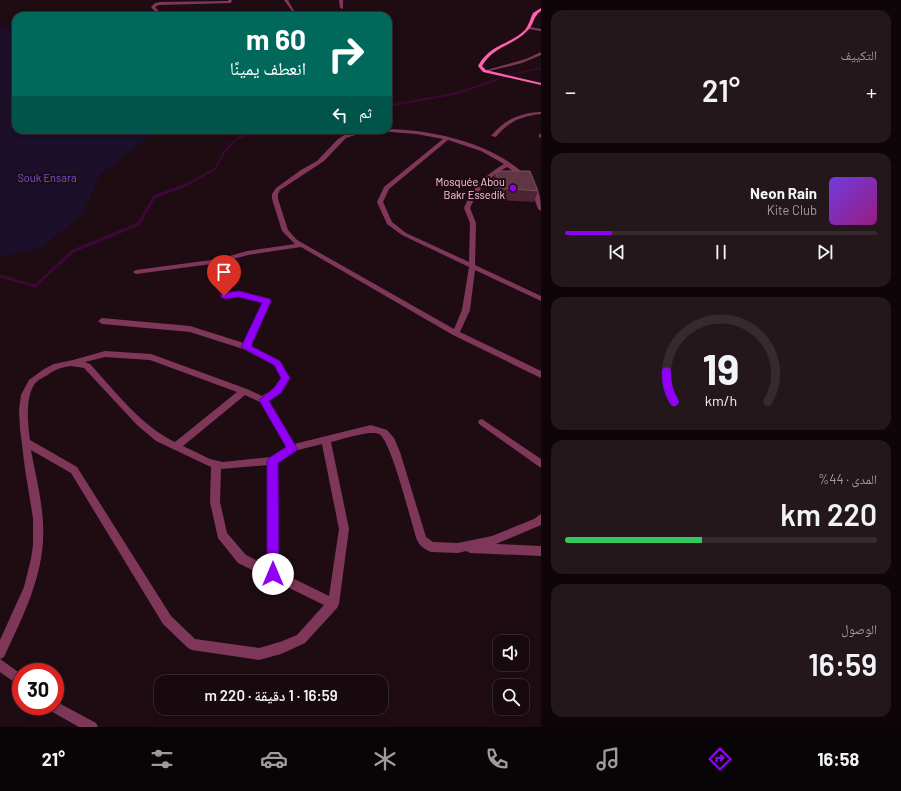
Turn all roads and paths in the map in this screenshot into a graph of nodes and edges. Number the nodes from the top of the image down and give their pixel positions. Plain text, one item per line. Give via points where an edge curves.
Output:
1 (162, 0) edge
2 (230, 0) edge
3 (286, 0) edge
4 (341, 0) edge
5 (156, 4) junction
6 (342, 8) dead end
7 (541, 9) edge
8 (293, 10) dead end
9 (157, 12) edge
10 (530, 28) junction
11 (541, 30) edge
12 (541, 53) edge
13 (486, 72) junction
14 (541, 84) edge
15 (541, 114) edge
16 (392, 131) edge
17 (352, 134) edge
18 (494, 136) dead end
19 (447, 139) junction
20 (508, 164) junction
21 (541, 209) edge
22 (301, 245) junction
23 (472, 268) junction
24 (136, 272) dead end
25 (224, 296) dead end
26 (541, 300) edge
27 (102, 321) dead end
28 (456, 333) junction
29 (246, 347) junction
30 (76, 362) junction
31 (541, 375) edge
32 (244, 391) junction
33 (264, 400) junction
34 (482, 422) dead end
35 (25, 442) junction
36 (326, 442) junction
37 (176, 446) junction
38 (292, 448) junction
39 (272, 461) junction
40 (216, 464) junction
41 (541, 464) edge
42 (541, 519) edge
43 (458, 548) junction
44 (541, 551) edge
45 (273, 574) junction
46 (333, 604) junction
47 (0, 653) edge
48 (0, 665) edge
49 (12, 674) edge
50 (64, 712) edge
51 (92, 727) edge

1 - 5 street
2 - 5 street
3 - 8 street
4 - 6 street
5 - 9 street via 153,7
7 - 10 main road via 534,14
10 - 11 street
10 - 13 main road via 485,58 480,66
12 - 13 street via 530,60 500,66
13 - 14 main road
15 - 18 street via 512,119 502,125
16 - 19 street via 412,132
17 - 22 street via 342,138 325,158 278,189 275,194 274,199 285,231
19 - 20 street via 484,150
19 - 23 street via 386,188 380,202 389,223 404,234
20 - 21 street via 529,180
20 - 23 street via 482,181 471,196 467,208 473,223
22 - 24 street via 247,253 219,261
22 - 28 street
23 - 26 street
23 - 28 street via 466,310
25 - 29 street via 239,294 267,301
27 - 29 street via 190,329
28 - 31 street
29 - 33 street via 277,363 286,378 278,390
30 - 32 street via 106,354 151,357
30 - 35 street via 50,369 29,385 23,402
30 - 37 street via 87,366 140,423
32 - 33 street
32 - 37 street
33 - 38 street
34 - 41 street
35 - 46 street via 74,470 167,620 192,644 259,654 281,648 301,639
35 - 47 street via 38,519 38,546 34,573
36 - 38 street
36 - 43 street via 371,429 387,435 422,540 431,548
36 - 46 street via 344,529
37 - 40 street
38 - 39 street
39 - 40 street via 235,465
39 - 45 street
40 - 45 street via 214,502 222,534 242,560
42 - 43 street via 492,541
43 - 44 street
45 - 46 street
48 - 49 street
50 - 51 street

